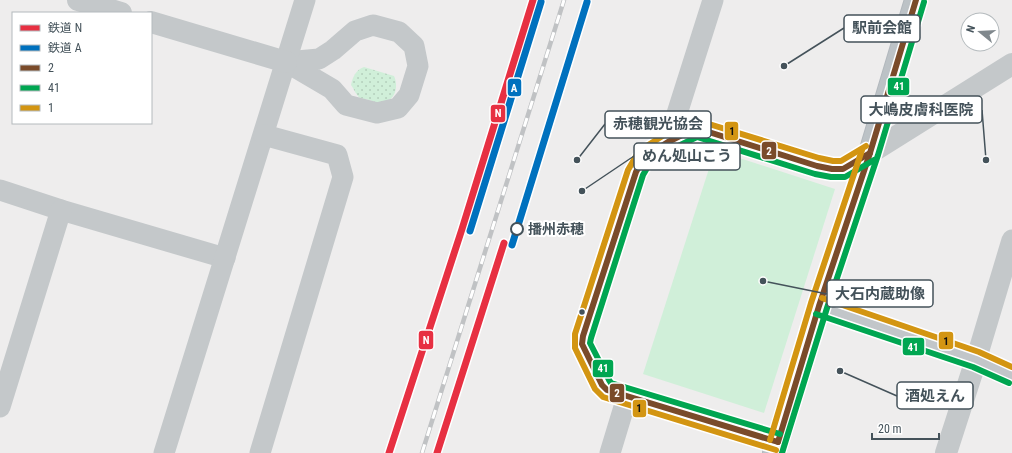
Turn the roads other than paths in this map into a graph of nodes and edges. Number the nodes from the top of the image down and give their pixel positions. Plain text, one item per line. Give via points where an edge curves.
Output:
1 (78, 0) edge
2 (305, 0) edge
3 (713, 0) edge
4 (916, 0) edge
5 (118, 12) edge
6 (152, 22) edge
7 (286, 62) junction
8 (1012, 64) edge
9 (264, 135) junction
10 (668, 142) dead end
11 (870, 153) junction
12 (0, 190) edge
13 (61, 210) junction
14 (1012, 240) edge
15 (225, 258) junction
16 (819, 306) junction
17 (976, 360) junction
18 (1012, 376) edge
19 (627, 396) dead end
20 (0, 407) edge
21 (164, 453) edge
22 (260, 453) edge
23 (610, 453) edge
24 (774, 453) edge
25 (946, 453) edge

1 - 5 street
2 - 7 street
3 - 10 street
4 - 11 highway
6 - 7 street
7 - 7 street via 319,59 334,50 354,31 373,25 399,32 414,46 418,66 410,95 398,108 377,113 346,105 332,89
7 - 9 street
8 - 11 street
9 - 15 street
9 - 22 street via 337,154 343,177
11 - 16 highway
12 - 13 street
13 - 15 street
13 - 20 street
14 - 17 street
15 - 21 street
16 - 17 main road
16 - 24 highway
17 - 18 main road
17 - 25 street
19 - 23 street

